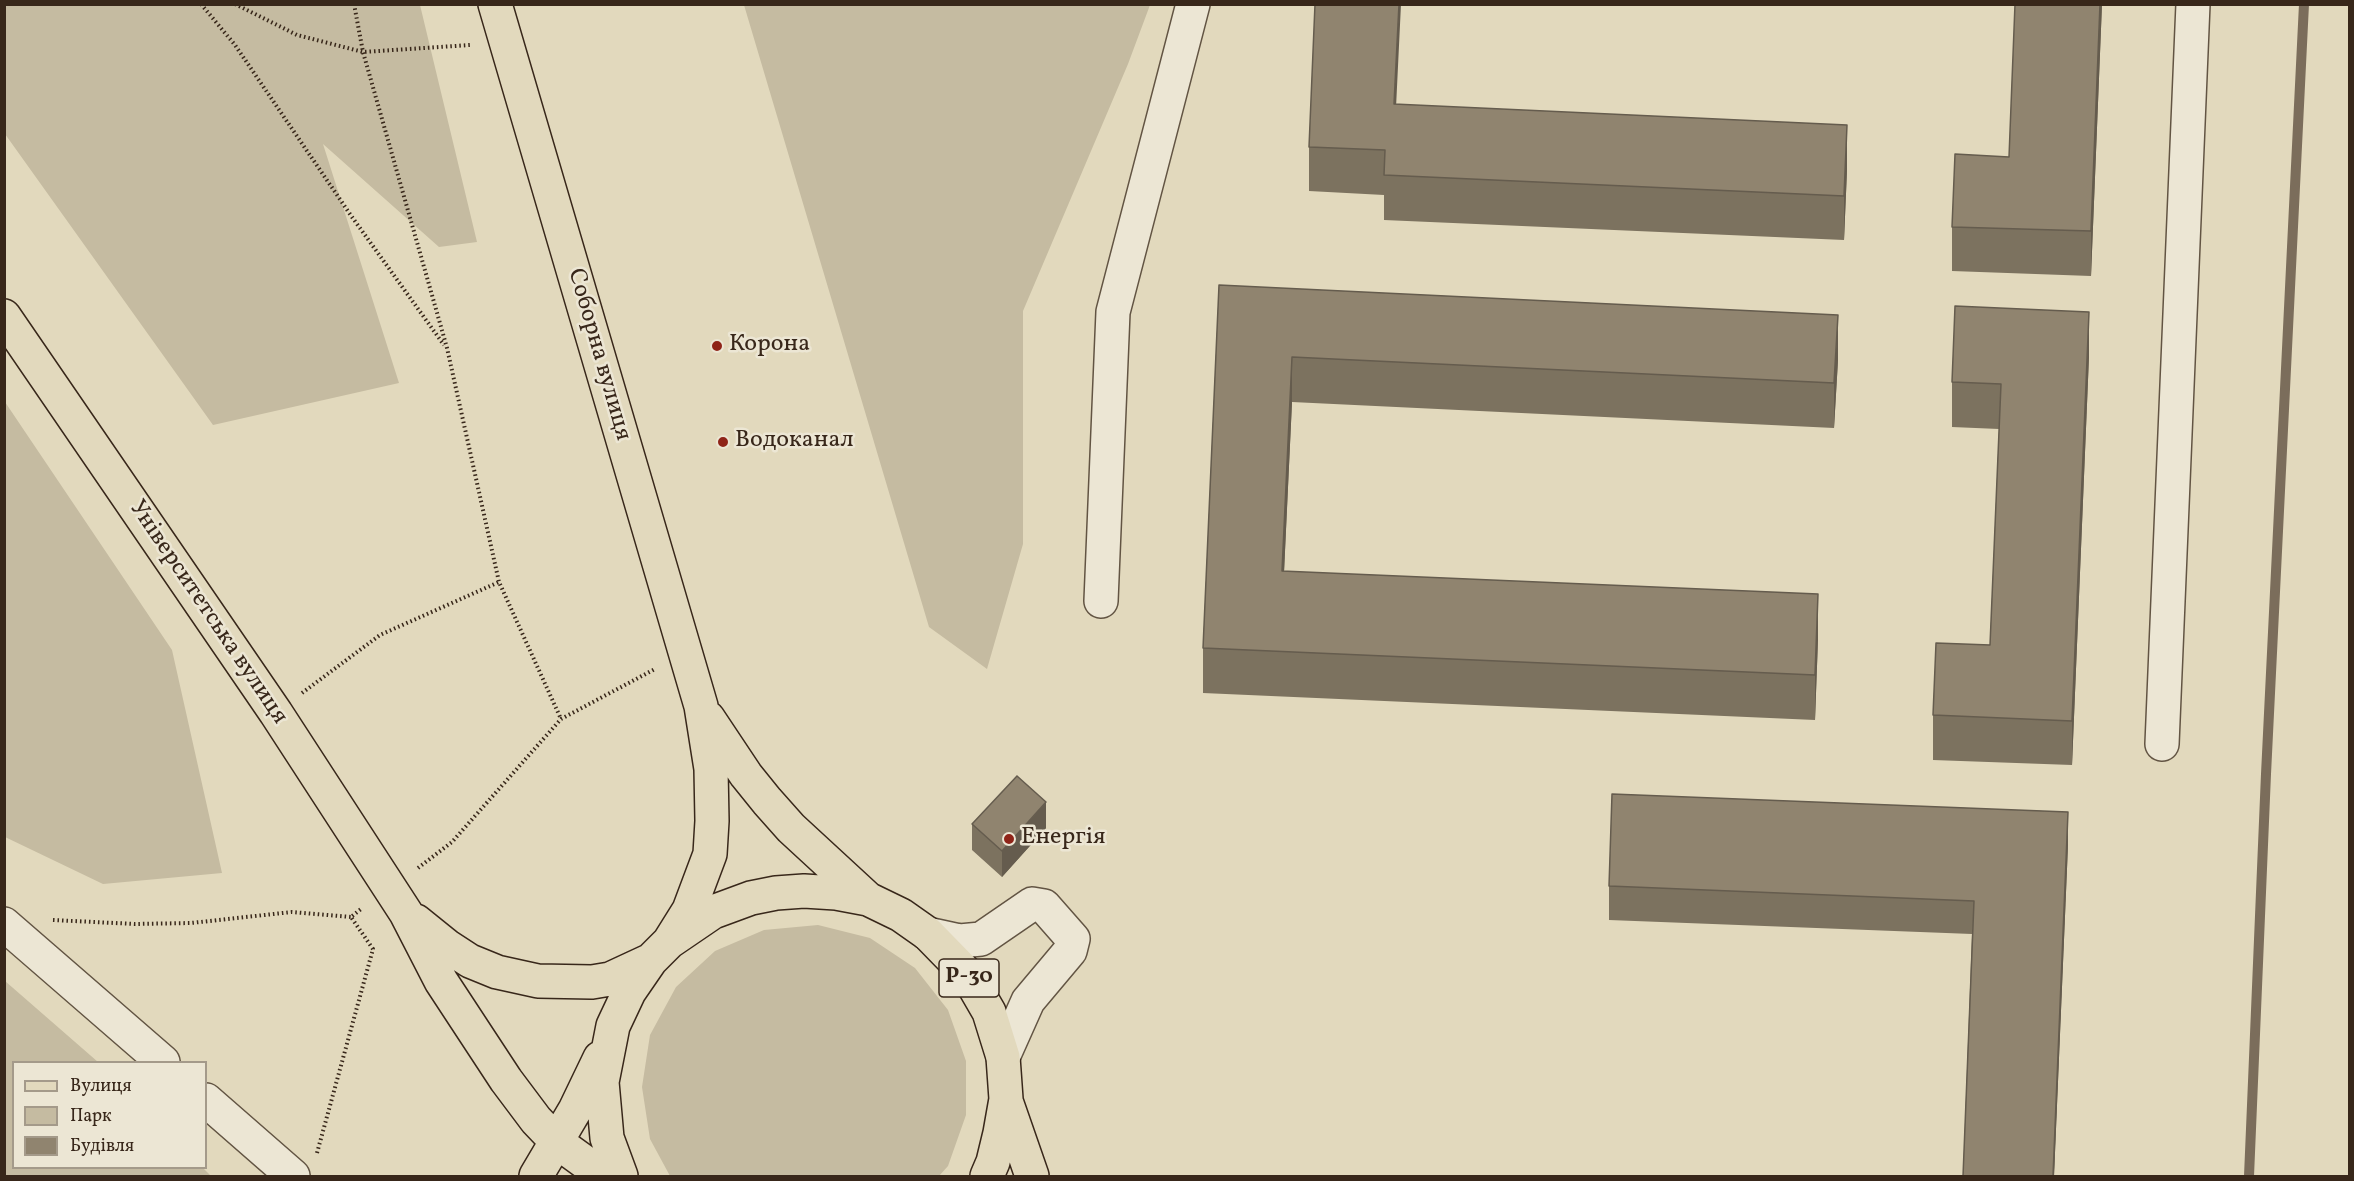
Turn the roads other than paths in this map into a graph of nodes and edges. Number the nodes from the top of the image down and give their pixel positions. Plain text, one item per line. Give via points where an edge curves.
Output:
1 (495, 4) edge
2 (1193, 4) edge
3 (2193, 4) edge
4 (4, 316) edge
5 (1101, 602) dead end
6 (701, 706) junction
7 (2162, 744) dead end
8 (868, 899) junction
9 (398, 901) junction
10 (4, 924) edge
11 (928, 934) junction
12 (660, 951) junction
13 (613, 1026) junction
14 (1003, 1057) junction
15 (162, 1061) edge
16 (1006, 1099) junction
17 (207, 1101) edge
18 (557, 1142) junction
19 (293, 1176) edge
20 (536, 1176) edge
21 (604, 1176) edge
22 (621, 1176) edge
23 (987, 1176) edge
24 (1032, 1176) edge

1 - 6 main road, Соборна вулиця
2 - 5 lane via 1113,312
3 - 7 lane
4 - 9 main road, Університетська вулиця / Р-30 via 276,713
6 - 8 main road, Соборна вулиця via 767,801
6 - 12 main road, Соборна вулиця via 711,769 710,854 689,910
8 - 11 main road, Р-30
8 - 12 main road, Р-30 via 804,891 759,896 713,912
9 - 12 main road, Університетська вулиця / Р-30 via 447,946 470,961 518,978 592,982 609,979
9 - 18 main road, Університетська вулиця / Р-30 via 441,981 500,1072
10 - 15 lane
11 - 14 main road, Р-30 via 967,974 989,1012
11 - 14 lane via 960,941 981,939 1032,904 1044,906 1072,939 1070,951 1028,1000
12 - 13 main road, Соборна вулиця via 629,992
13 - 18 main road via 595,1071
13 - 22 main road via 602,1082 603,1110 607,1138
14 - 16 main road, Р-30
16 - 23 main road
16 - 24 main road, Р-30
17 - 19 lane
18 - 20 main road
18 - 21 main road, Університетська вулиця / Р-30

